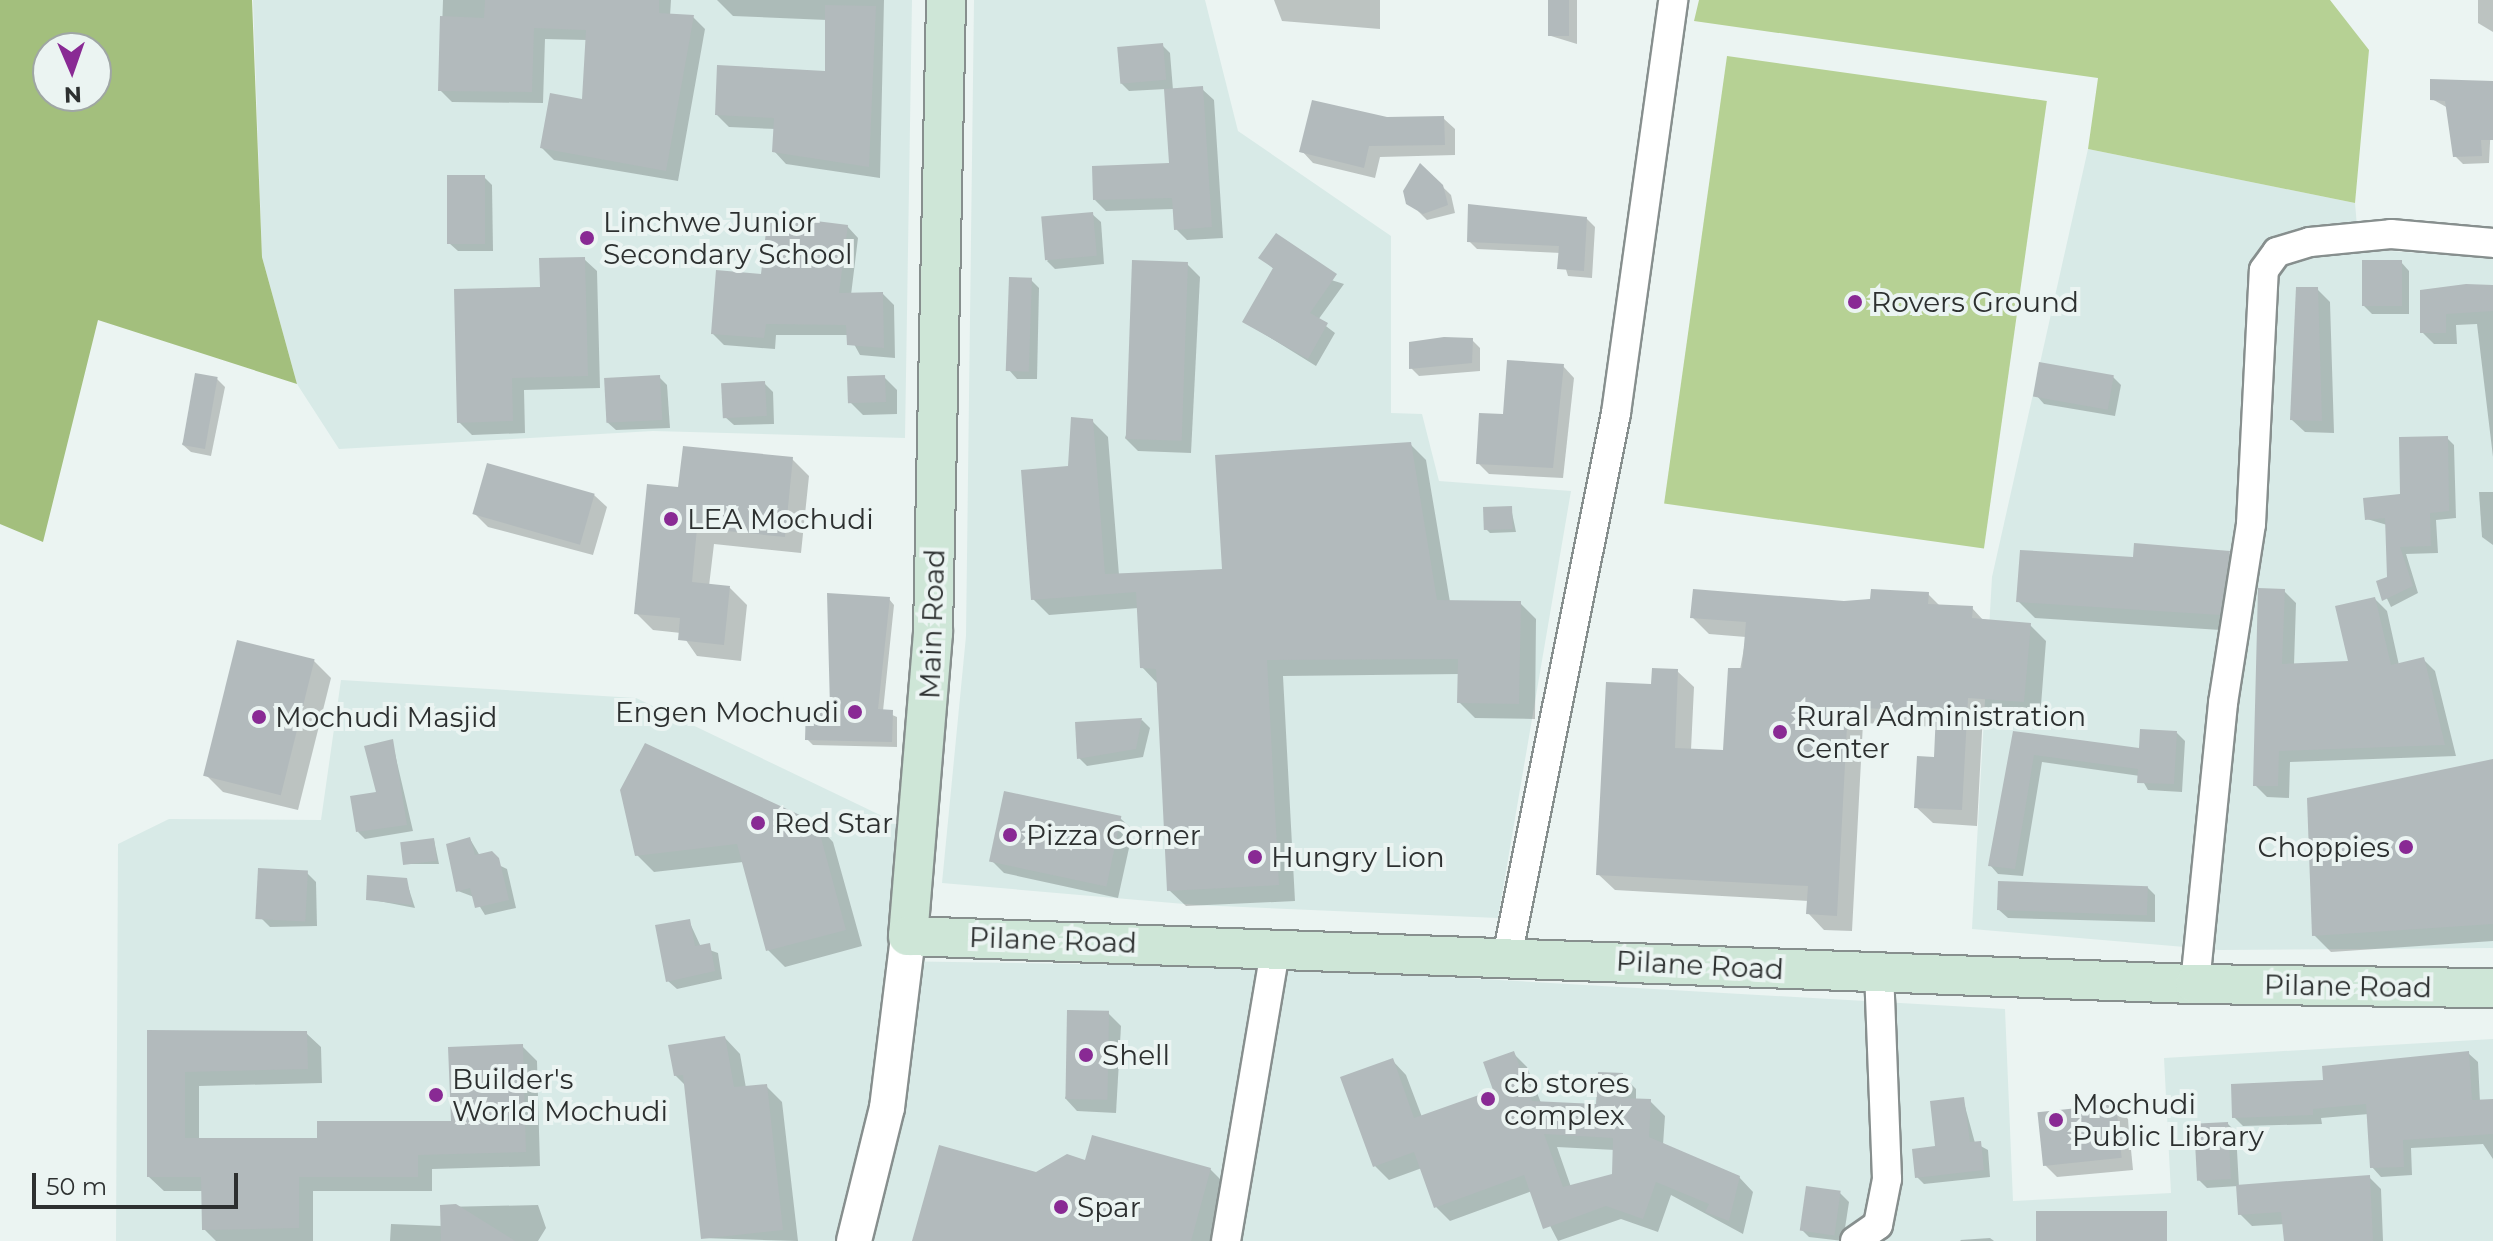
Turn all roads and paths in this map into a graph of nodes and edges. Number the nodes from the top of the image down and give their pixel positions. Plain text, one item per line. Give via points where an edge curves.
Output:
1 (946, 0) edge
2 (1673, 0) edge
3 (2493, 243) edge
4 (908, 936) junction
5 (1276, 946) junction
6 (1507, 957) junction
7 (1879, 973) junction
8 (2195, 984) junction
9 (2493, 988) edge
10 (854, 1241) edge
11 (1226, 1241) edge
12 (1855, 1241) edge

1 - 4 main road, Main Road via 933,633
2 - 6 street via 1616,413
3 - 8 street via 2391,234 2310,242 2277,252 2264,270 2251,524 2223,703
4 - 5 main road, Pilane Road
4 - 10 street, Main Road via 887,1108
5 - 6 main road, Pilane Road
5 - 11 street
6 - 7 main road, Pilane Road
7 - 8 main road, Pilane Road
7 - 12 street via 1887,1179 1878,1225
8 - 9 main road, Pilane Road

